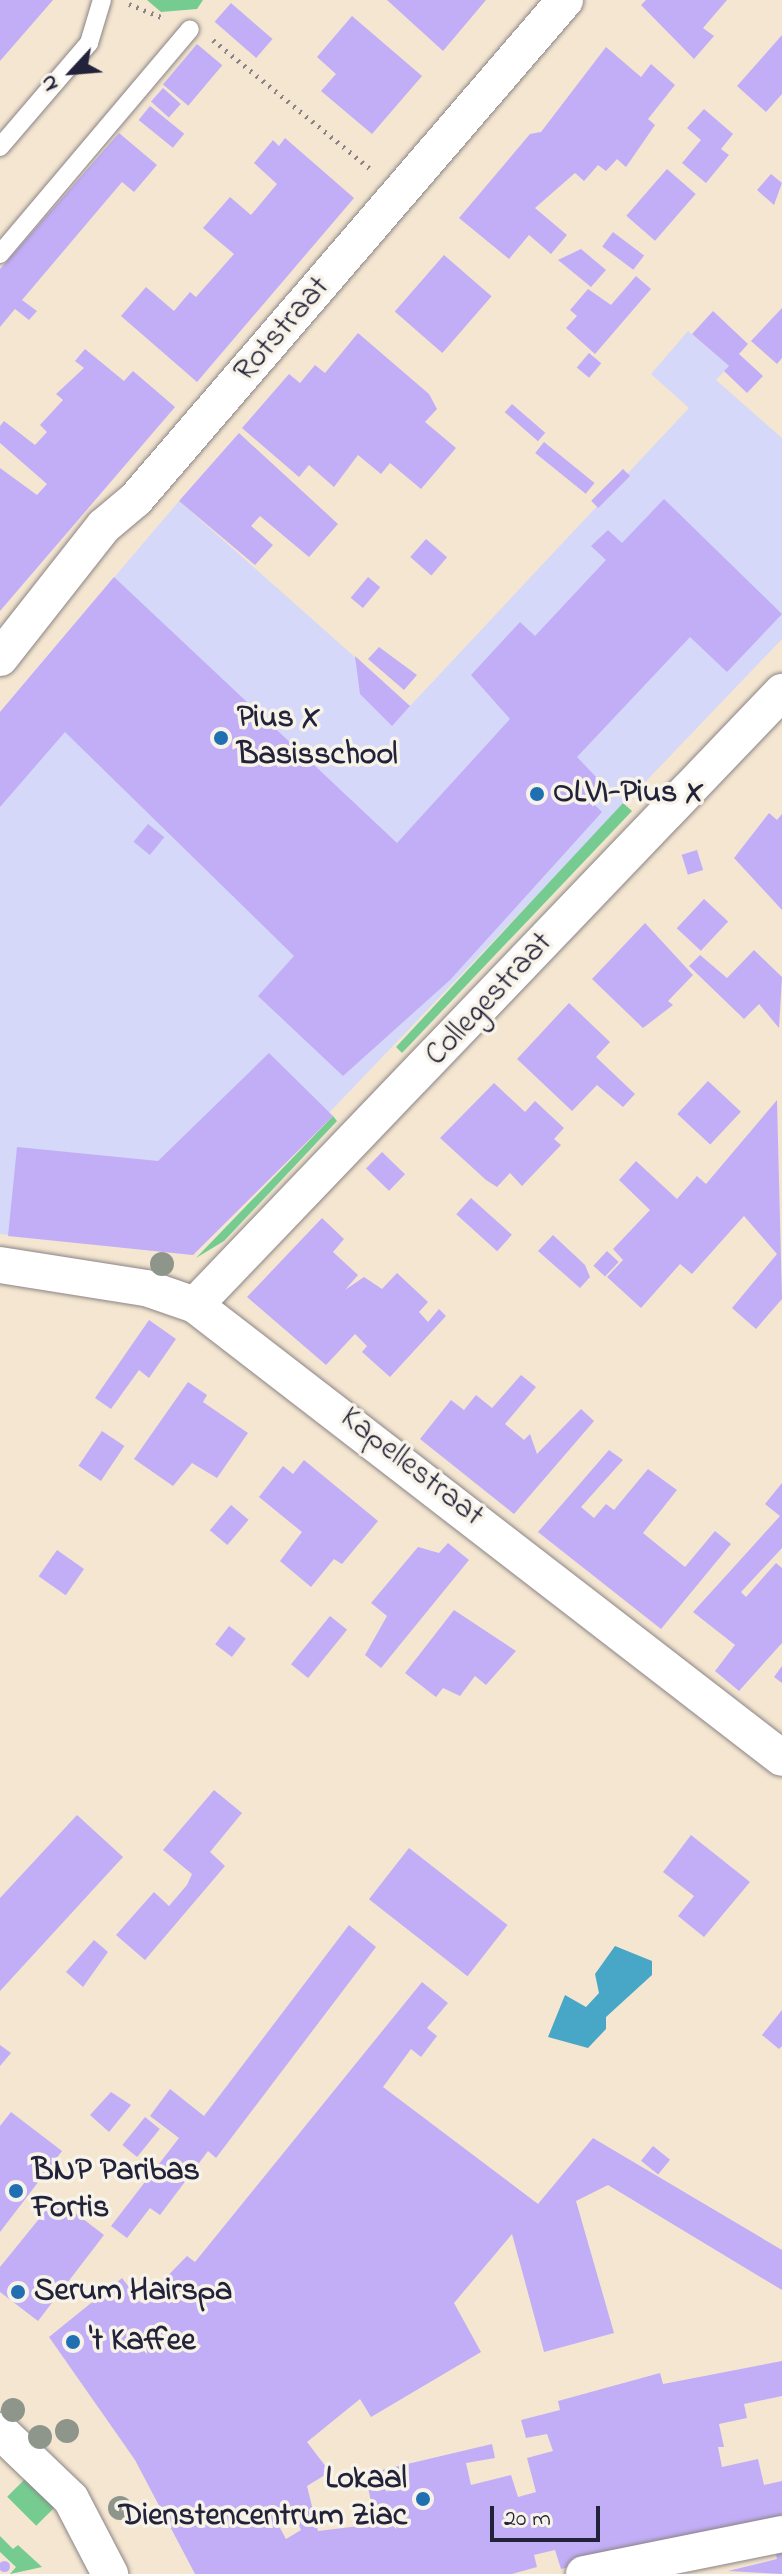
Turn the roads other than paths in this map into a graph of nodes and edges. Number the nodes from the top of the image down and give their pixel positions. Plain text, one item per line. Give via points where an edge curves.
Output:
1 (102, 0) edge
2 (565, 0) edge
3 (190, 29) road end
4 (0, 147) edge
5 (0, 254) edge
6 (0, 658) edge
7 (782, 692) edge
8 (0, 1265) edge
9 (195, 1305) junction
10 (782, 1758) edge
11 (0, 2431) edge
12 (782, 2534) edge
13 (110, 2574) edge
14 (584, 2574) edge

1 - 4 lane via 89,43
2 - 6 street, Rotstraat via 136,499 104,526
3 - 5 lane
7 - 9 street, Collegestraat
8 - 9 street, Kapellestraat via 146,1288
9 - 10 street, Kapellestraat
11 - 13 street via 71,2499
12 - 14 street

